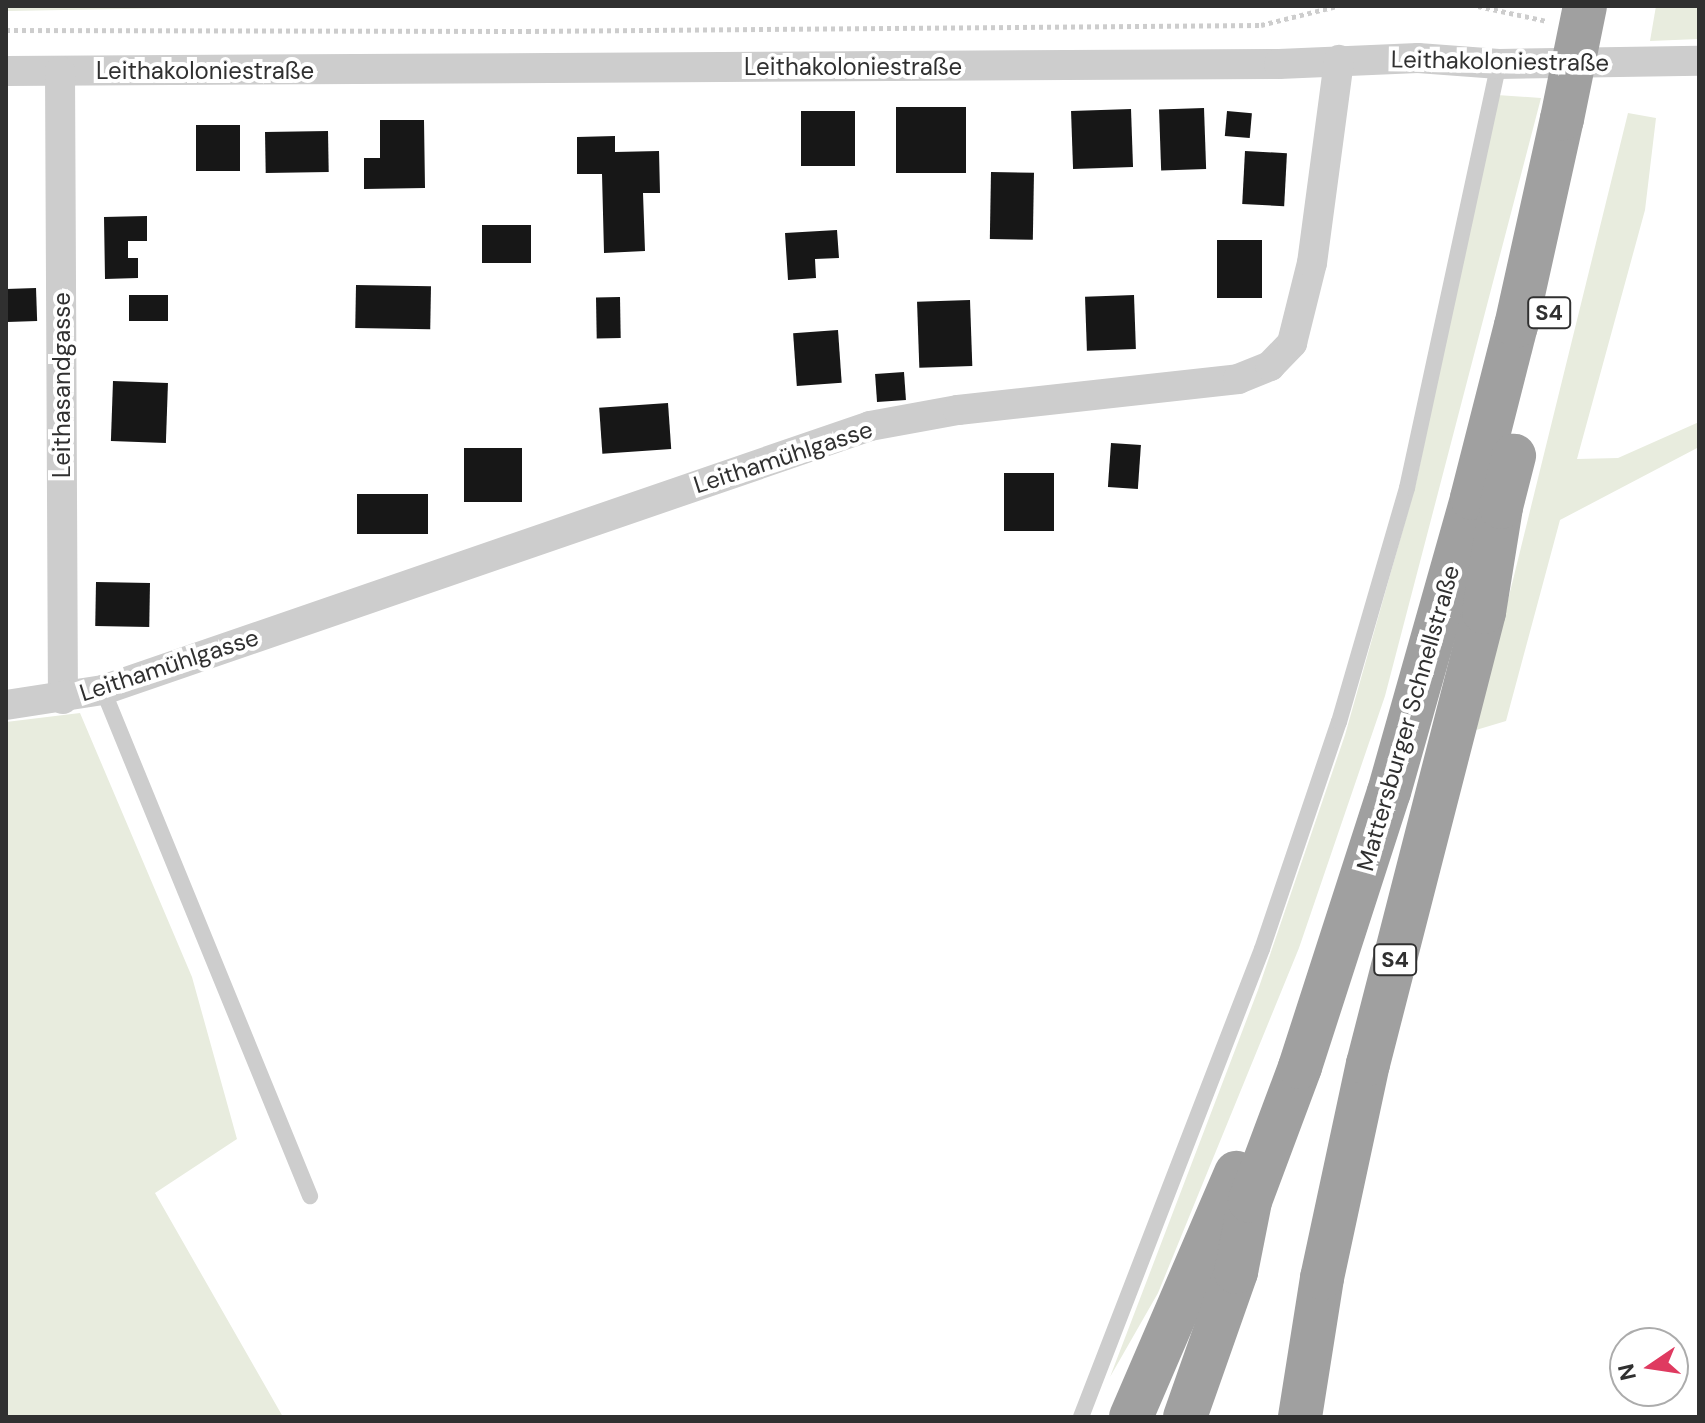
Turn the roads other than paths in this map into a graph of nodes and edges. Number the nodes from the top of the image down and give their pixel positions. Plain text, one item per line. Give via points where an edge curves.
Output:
1 (1615, 6) edge
2 (1571, 14) edge
3 (1339, 60) junction
4 (1699, 61) edge
5 (1499, 64) junction
6 (6, 71) edge
7 (60, 71) junction
8 (1577, 118) junction
9 (1501, 507) junction
10 (103, 690) junction
11 (63, 699) junction
12 (6, 705) edge
13 (1327, 984) junction
14 (310, 1196) dead end
15 (1236, 1272) junction
16 (1081, 1417) edge
17 (1131, 1417) edge
18 (1185, 1417) edge
19 (1300, 1417) edge

1 - 8 highway, Mattersburger Schnellstraße / S4
2 - 8 highway, Mattersburger Schnellstraße / S4, bridge
3 - 5 street, Leithakoloniestraße
3 - 7 street, Leithakoloniestraße via 1263,65
3 - 10 street, Leithamühlgasse via 1312,263 1292,343 1270,366 1238,379 958,410 870,426
4 - 5 street, Leithakoloniestraße
5 - 16 lane via 1407,488 1339,722 1262,949
6 - 7 street, Leithakoloniestraße
7 - 11 street, Leithasandgasse
8 - 9 highway, Mattersburger Schnellstraße / S4 via 1546,330
8 - 13 highway, Mattersburger Schnellstraße / S4 via 1389,792
9 - 15 highway via 1323,1070 1272,1208
9 - 19 highway, Mattersburger Schnellstraße / S4 via 1484,612 1365,1078 1322,1278
10 - 11 street, Leithamühlgasse
10 - 14 lane
11 - 12 street, Leithamühlgasse
13 - 15 highway, Mattersburger Schnellstraße / S4 via 1250,1201
13 - 17 highway via 1282,1060
15 - 18 highway, Mattersburger Schnellstraße / S4

